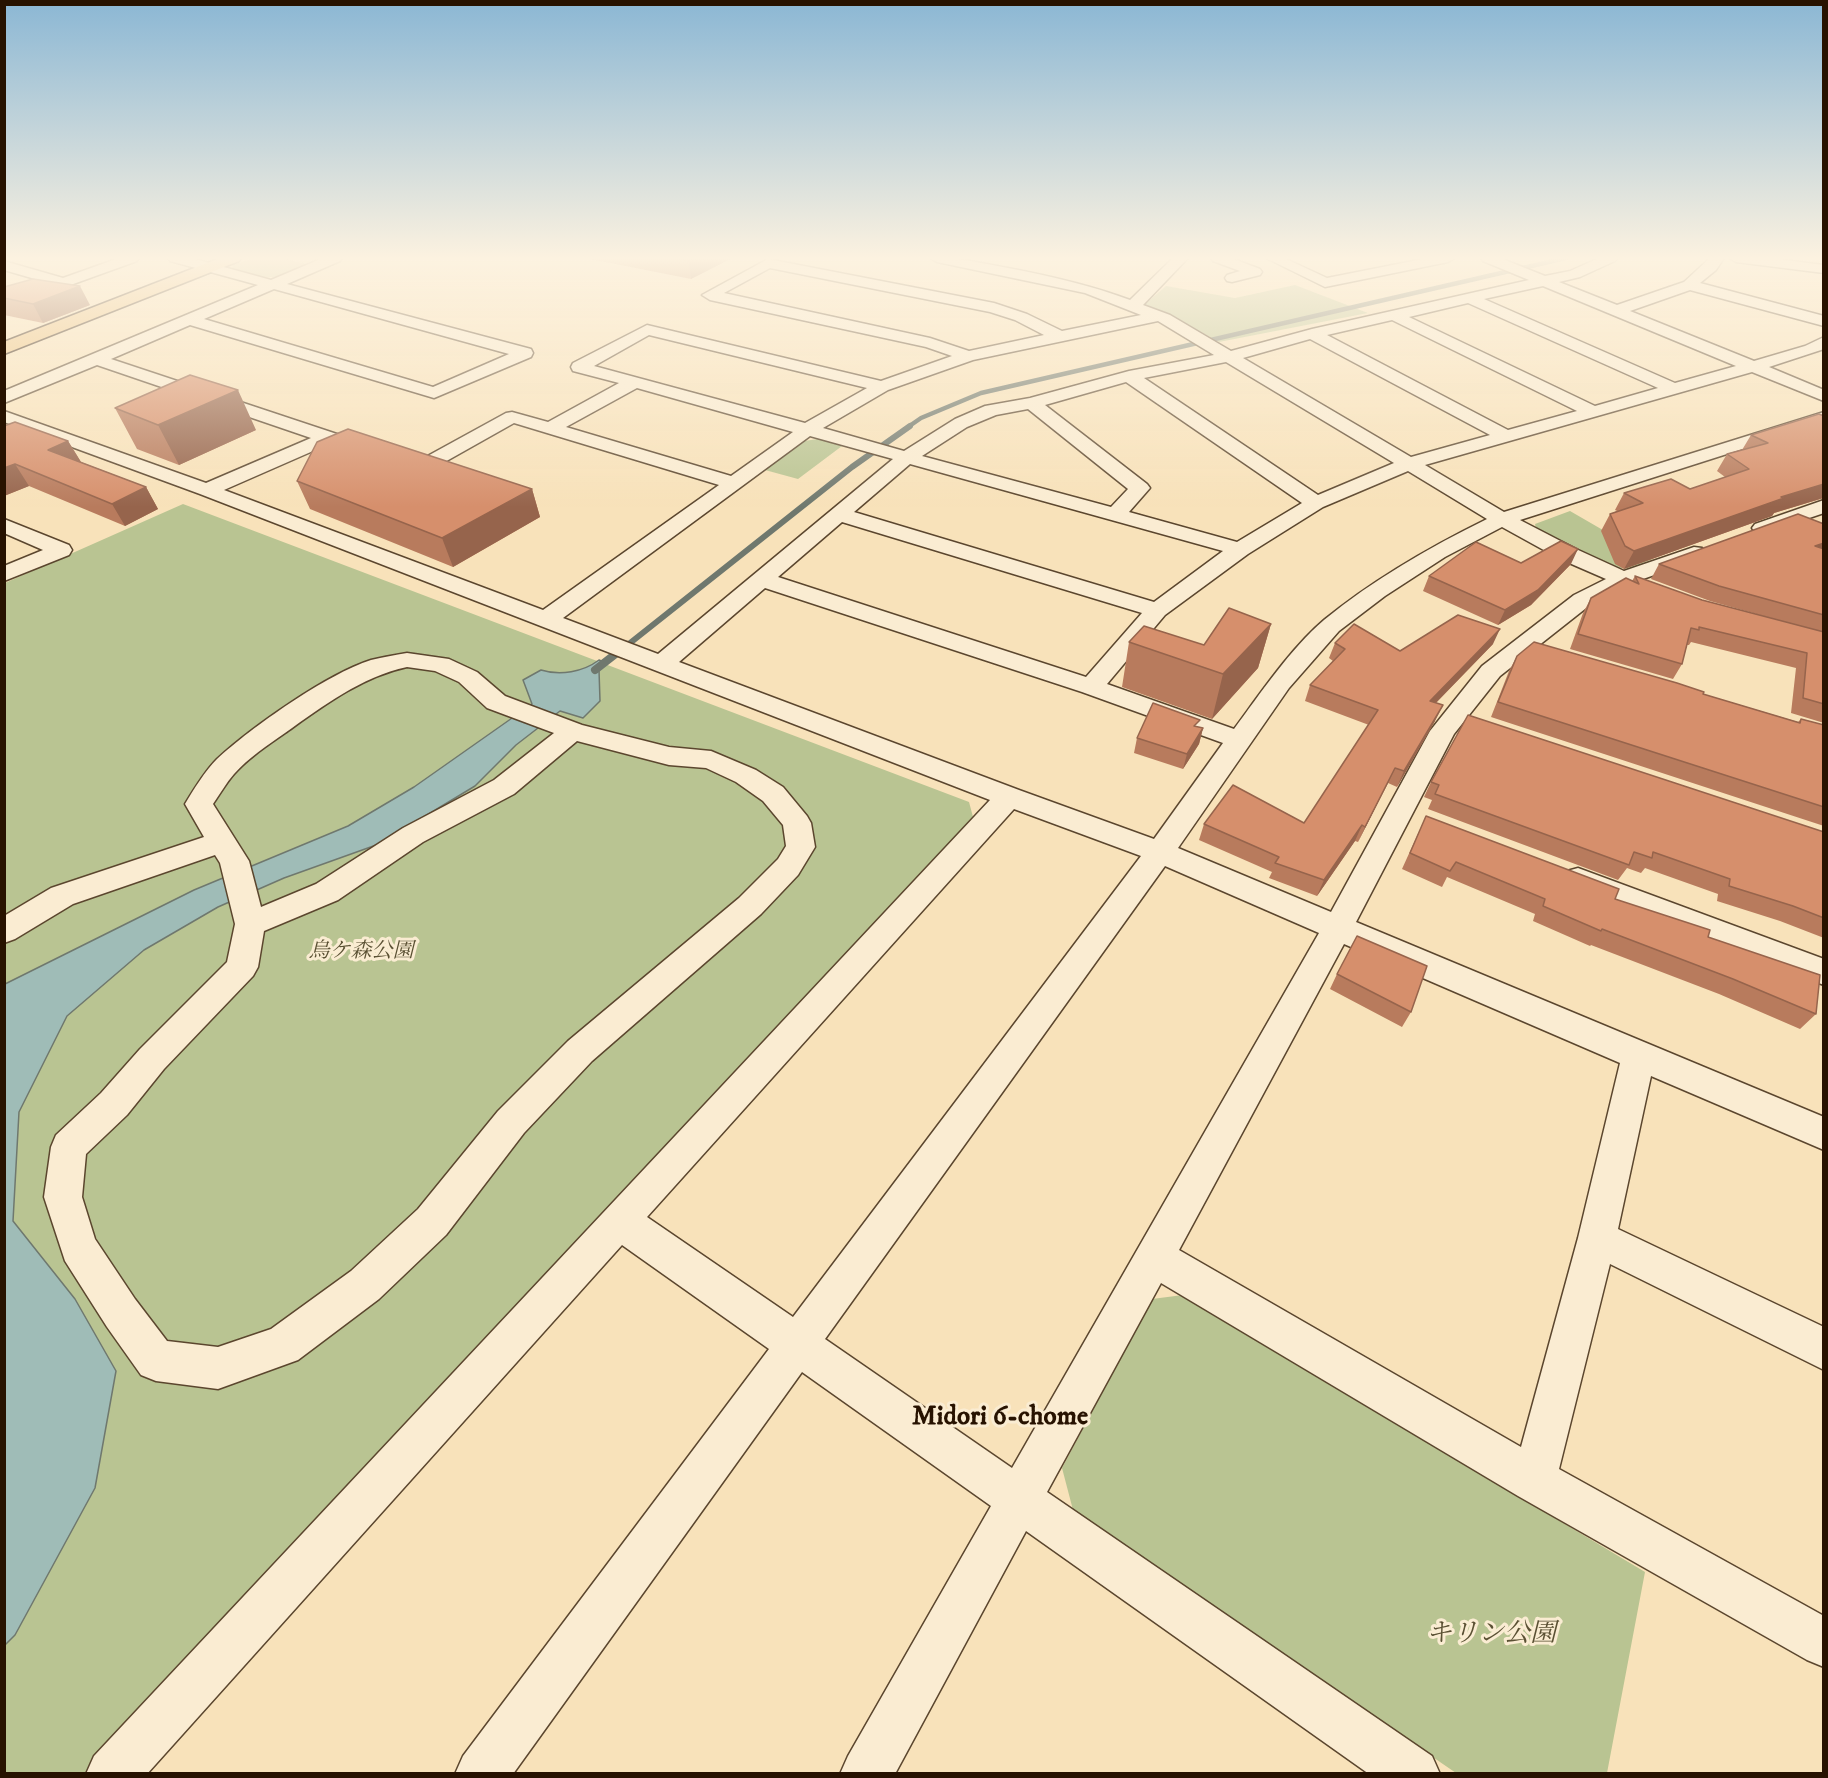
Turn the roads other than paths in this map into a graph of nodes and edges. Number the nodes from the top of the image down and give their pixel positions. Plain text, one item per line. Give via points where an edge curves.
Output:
1 (24, 341) edge
2 (139, 341) edge
3 (260, 341) edge
4 (480, 341) edge
5 (627, 341) edge
6 (693, 341) edge
7 (921, 341) edge
8 (1037, 341) edge
9 (1200, 341) edge
10 (1286, 341) edge
11 (1325, 341) edge
12 (1447, 341) edge
13 (1568, 341) edge
14 (1689, 341) edge
15 (1824, 342) edge
16 (4, 349) edge
17 (968, 356) junction
18 (1227, 357) junction
19 (96, 359) junction
20 (1752, 367) junction
21 (1129, 376) junction
22 (635, 382) junction
23 (882, 386) junction
24 (1674, 388) junction
25 (1824, 396) edge
26 (4, 398) edge
27 (1032, 403) junction
28 (1592, 411) junction
29 (4, 416) edge
30 (1824, 417) edge
31 (551, 429) junction
32 (807, 430) junction
33 (1506, 436) junction
34 (328, 437) junction
35 (907, 457) junction
36 (1411, 463) junction
37 (420, 468) junction
38 (442, 476) edge
39 (734, 483) junction
40 (207, 490) junction
41 (1316, 503) junction
42 (1824, 506) edge
43 (841, 514) junction
44 (1115, 514) junction
45 (1789, 518) junction
46 (1502, 519) junction
47 (4, 525) edge
48 (1815, 530) edge
49 (1744, 535) edge
50 (1712, 547) edge
51 (1240, 549) junction
52 (4, 574) edge
53 (1623, 579) junction
54 (764, 580) junction
55 (1656, 592) edge
56 (1157, 610) junction
57 (545, 620) junction
58 (1522, 645) junction
59 (1555, 655) edge
60 (661, 664) junction
61 (1090, 687) junction
62 (573, 731) junction
63 (1240, 740) junction
64 (1009, 797) junction
65 (220, 843) junction
66 (1160, 852) junction
67 (1557, 871) edge
68 (250, 924) junction
69 (1338, 927) junction
70 (4, 931) edge
71 (1824, 972) edge
72 (1639, 1055) junction
73 (1824, 1134) edge
74 (620, 1221) junction
75 (1597, 1238) junction
76 (1154, 1257) junction
77 (797, 1346) junction
78 (1824, 1349) edge
79 (1534, 1480) junction
80 (1019, 1496) junction
81 (1824, 1643) edge
82 (112, 1773) edge
83 (481, 1773) edge
84 (866, 1773) edge
85 (1414, 1773) edge

1 - 16 main road
2 - 19 street
3 - 4 street via 434,393 525,353
5 - 22 street via 579,367
6 - 23 street
7 - 17 street
8 - 17 street
9 - 18 street
10 - 18 street
11 - 33 street
12 - 28 street
13 - 24 street
14 - 20 street
15 - 20 street
17 - 23 street
18 - 21 street
18 - 36 street
19 - 26 street
19 - 34 street
20 - 24 street
20 - 25 street
21 - 27 street
21 - 41 street
22 - 31 street
22 - 32 street
23 - 32 street
24 - 28 street
27 - 35 street via 991,410
27 - 44 street via 1140,488
28 - 33 street
29 - 40 street
30 - 46 street
31 - 37 street via 512,417
31 - 39 street
32 - 35 street
32 - 39 street
33 - 36 street
34 - 37 street
34 - 40 street
35 - 43 street
35 - 44 street
36 - 41 street
36 - 46 street
37 - 38 street
39 - 57 street
40 - 57 street
41 - 51 street
42 - 45 street
43 - 54 street
43 - 56 street
44 - 51 street
45 - 48 street
45 - 49 street
46 - 53 street
46 - 63 street via 1437,552 1331,627 1280,683
47 - 52 street via 61,550
50 - 53 street
51 - 56 street
53 - 55 street
53 - 58 street via 1582,600
54 - 60 street
54 - 61 street
56 - 61 street
57 - 60 street
58 - 59 street
58 - 69 street via 1491,671 1466,721 1443,731 1413,817
60 - 64 street
61 - 63 street
62 - 65 street via 496,702 468,677 440,664 408,660 378,666 311,702 225,767 199,804
62 - 68 street via 504,787 413,835 327,892
62 - 68 street via 669,756 711,760 747,776 773,794 797,823 801,847 788,867 750,906 579,1051 512,1122 432,1222 364,1285 283,1345 218,1368 156,1360 79,1248 63,1197 69,1147 242,967
63 - 66 street
64 - 66 street
64 - 74 street
65 - 68 street via 234,861
65 - 70 street via 62,896
66 - 69 street
66 - 77 street
67 - 71 street
69 - 72 street
69 - 76 street
72 - 73 street
72 - 75 street
74 - 77 street
74 - 82 street
75 - 78 street
75 - 79 street
76 - 79 street
76 - 80 street
77 - 80 street
77 - 83 street
79 - 81 street
80 - 84 street
80 - 85 street

